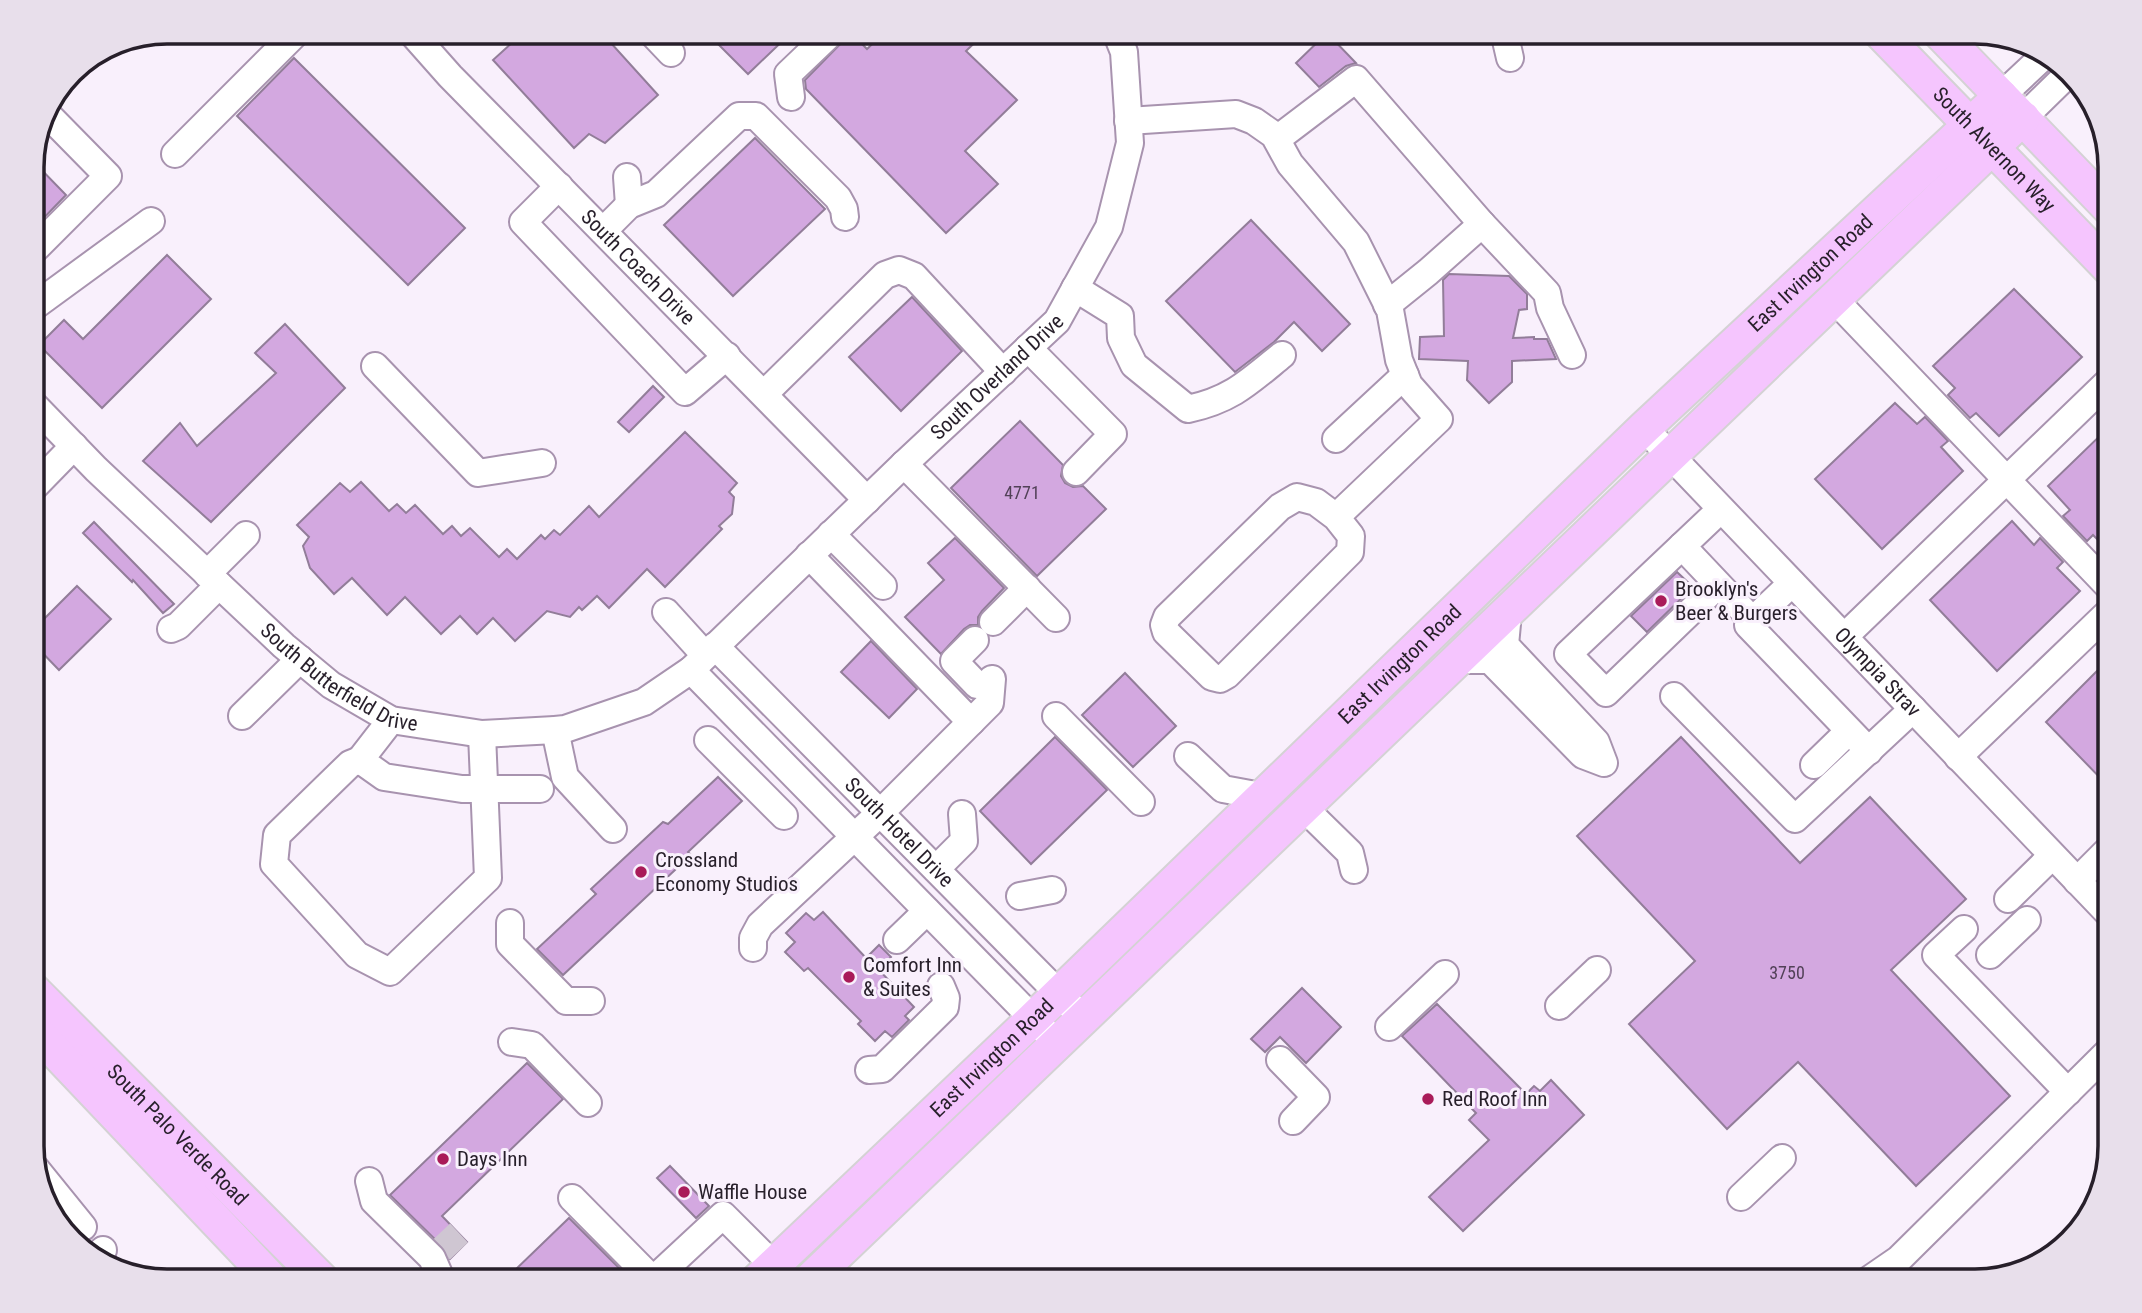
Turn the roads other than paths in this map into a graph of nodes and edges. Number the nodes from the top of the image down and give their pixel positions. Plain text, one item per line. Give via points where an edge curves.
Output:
1 (285, 44) edge
2 (422, 44) edge
3 (663, 44) edge
4 (819, 44) edge
5 (1121, 44) edge
6 (1507, 44) edge
7 (1892, 44) edge
8 (1951, 44) edge
9 (671, 52) dead end
10 (1510, 58) dead end
11 (2041, 63) edge
12 (2060, 78) edge
13 (791, 97) dead end
14 (2012, 107) junction
15 (53, 120) edge
16 (1128, 121) junction
17 (1982, 135) junction
18 (1276, 139) junction
19 (174, 154) dead end
20 (627, 177) dead end
21 (559, 186) junction
22 (2098, 197) edge
23 (629, 205) junction
24 (845, 217) dead end
25 (151, 221) dead end
26 (1482, 224) junction
27 (603, 231) junction
28 (44, 240) edge
29 (2098, 256) edge
30 (1075, 288) junction
31 (44, 299) edge
32 (1834, 299) junction
33 (1387, 304) junction
34 (1028, 348) junction
35 (1282, 355) dead end
36 (1572, 355) dead end
37 (727, 356) junction
38 (375, 366) dead end
39 (1003, 372) junction
40 (1405, 375) junction
41 (2098, 392) edge
42 (764, 394) junction
43 (44, 415) edge
44 (1644, 428) junction
45 (1336, 439) dead end
46 (74, 446) junction
47 (1672, 457) junction
48 (542, 463) dead end
49 (904, 464) junction
50 (1076, 472) dead end
51 (44, 477) edge
52 (2006, 480) junction
53 (867, 500) junction
54 (1721, 509) junction
55 (1336, 517) junction
56 (831, 534) junction
57 (246, 536) dead end
58 (1682, 546) junction
59 (809, 555) junction
60 (2098, 576) edge
61 (213, 580) junction
62 (1792, 583) junction
63 (1718, 584) junction
64 (883, 586) dead end
65 (1027, 588) junction
66 (666, 612) dead end
67 (1508, 613) junction
68 (1056, 618) dead end
69 (1752, 620) junction
70 (2098, 623) edge
71 (171, 629) dead end
72 (1844, 637) junction
73 (1568, 654) junction
74 (704, 657) junction
75 (300, 659) junction
76 (1459, 660) junction
77 (1539, 682) junction
78 (1674, 696) dead end
79 (1913, 709) junction
80 (242, 716) dead end
81 (1056, 716) dead end
82 (391, 720) junction
83 (971, 722) junction
84 (555, 730) junction
85 (1849, 731) junction
86 (482, 734) junction
87 (708, 740) dead end
88 (1869, 751) junction
89 (1188, 755) dead end
90 (1958, 757) junction
91 (360, 760) junction
92 (1814, 765) dead end
93 (540, 789) dead end
94 (485, 790) junction
95 (1261, 796) junction
96 (1141, 802) dead end
97 (1304, 808) junction
98 (880, 813) junction
99 (962, 814) dead end
100 (784, 816) dead end
101 (613, 829) dead end
102 (854, 836) junction
103 (2052, 856) junction
104 (2098, 860) edge
105 (936, 869) junction
106 (1354, 870) dead end
107 (2077, 881) junction
108 (1052, 890) dead end
109 (1020, 896) dead end
110 (2008, 899) dead end
111 (2098, 903) edge
112 (927, 911) junction
113 (2027, 920) dead end
114 (510, 923) dead end
115 (1964, 929) dead end
116 (897, 940) dead end
117 (753, 948) dead end
118 (1990, 955) dead end
119 (1597, 970) dead end
120 (1445, 974) dead end
121 (941, 986) dead end
122 (1058, 994) junction
123 (44, 1001) edge
124 (591, 1001) dead end
125 (1559, 1006) dead end
126 (1033, 1019) junction
127 (1083, 1019) junction
128 (1389, 1027) dead end
129 (44, 1033) edge
130 (44, 1037) edge
131 (512, 1042) dead end
132 (1057, 1044) junction
133 (1280, 1060) dead end
134 (2098, 1062) edge
135 (869, 1070) dead end
136 (2068, 1092) junction
137 (137, 1095) junction
138 (587, 1103) dead end
139 (1293, 1121) dead end
140 (1782, 1158) dead end
141 (369, 1181) dead end
142 (1741, 1197) dead end
143 (572, 1198) dead end
144 (66, 1216) edge
145 (83, 1227) dead end
146 (438, 1263) edge
147 (261, 1269) edge
148 (310, 1269) edge
149 (641, 1269) edge
150 (666, 1269) edge
151 (762, 1269) edge
152 (771, 1269) edge
153 (823, 1269) edge
154 (1885, 1269) edge

1 - 19 street
2 - 21 street, South Coach Drive
3 - 9 street
4 - 13 street via 788,74
5 - 16 street, South Overland Drive
6 - 10 street
7 - 17 main road, South Alvernon Way
8 - 14 main road, South Alvernon Way
11 - 14 street, East Irvington Road
12 - 14 street, East Irvington Road
14 - 17 main road, East Irvington Road
14 - 22 main road, South Alvernon Way
15 - 28 street via 108,176
16 - 18 street via 1236,114 1254,121
16 - 30 street, South Overland Drive via 1130,142 1109,227
17 - 29 main road, South Alvernon Way
17 - 32 main road, East Irvington Road
17 - 44 main road, East Irvington Road
18 - 26 street via 1356,79
18 - 33 street via 1290,164 1356,242
20 - 23 street
21 - 27 street, South Coach Drive
21 - 37 street via 523,222 685,392
23 - 24 street via 656,194 740,116 748,114 756,116 838,198
23 - 27 street
25 - 31 street
26 - 33 street
26 - 36 street via 1547,293
27 - 37 street, South Coach Drive
30 - 34 street, South Overland Drive via 1057,321
30 - 35 street via 1120,316 1121,338 1134,365 1188,409 1233,394
32 - 47 main road, East Irvington Road
32 - 52 street
33 - 40 street
34 - 39 street, South Overland Drive
34 - 50 street via 1113,434
37 - 42 street, South Coach Drive
38 - 48 street via 478,473
39 - 42 street via 914,276 899,270 885,275
39 - 49 street, South Overland Drive
40 - 45 street
40 - 55 street via 1438,419
41 - 52 street
42 - 53 street, South Coach Drive
43 - 46 street, South Butterfield Drive
44 - 47 street, Olympia Strav
44 - 95 main road, East Irvington Road
46 - 51 street
46 - 61 street, South Butterfield Drive
47 - 54 street, Olympia Strav
47 - 67 main road, East Irvington Road
49 - 53 street, South Overland Drive
49 - 65 street
52 - 60 street
52 - 72 street
53 - 56 street, South Overland Drive
54 - 58 street
54 - 62 street, Olympia Strav
55 - 55 street via 1316,502 1297,497 1280,507 1167,617 1166,632 1212,677 1227,675 1350,552 1351,536
56 - 59 street, South Overland Drive
56 - 64 street
57 - 61 street
58 - 63 street
58 - 73 street
59 - 74 street, South Overland Drive
59 - 83 street
61 - 71 street
61 - 75 street, South Butterfield Drive
62 - 69 street
62 - 72 street, Olympia Strav
63 - 69 street
63 - 73 street via 1606,693
65 - 68 street
65 - 83 street via 954,661 977,685 992,683 990,703
66 - 74 street, South Hotel Drive
67 - 76 main road, East Irvington Road
67 - 77 street via 1505,645
69 - 85 street via 1748,625
70 - 90 street
72 - 79 street, Olympia Strav
73 - 77 street
74 - 84 street, South Butterfield Drive via 644,702
74 - 98 street, South Hotel Drive via 723,669 783,731 824,757
74 - 102 street, South Hotel Drive
75 - 80 street
75 - 82 street, South Butterfield Drive via 331,685
76 - 77 street via 1490,660 1583,755 1604,764 1596,742
76 - 97 main road, East Irvington Road
78 - 88 street via 1795,819
79 - 88 street
79 - 90 street, Olympia Strav
81 - 96 street
82 - 86 street, South Butterfield Drive
82 - 91 street
83 - 98 street
84 - 86 street, South Butterfield Drive
84 - 101 street via 565,777
85 - 88 street
85 - 92 street
86 - 94 street
87 - 100 street
89 - 95 street via 1223,789
90 - 103 street, Olympia Strav
91 - 94 street via 384,777
91 - 94 street via 350,764 277,835 274,864 357,955 390,972 488,878
93 - 94 street
95 - 122 main road, East Irvington Road
97 - 106 street via 1350,853
97 - 127 main road, East Irvington Road
98 - 102 street
98 - 105 street, South Hotel Drive
99 - 105 street via 964,841
102 - 112 street, South Hotel Drive
102 - 117 street via 760,925
103 - 107 street, Olympia Strav
103 - 110 street
104 - 107 street
105 - 122 street, South Hotel Drive
107 - 111 street, Olympia Strav
108 - 109 street
112 - 116 street
112 - 126 street, South Hotel Drive
113 - 118 street
114 - 124 street via 510,944 566,1001
115 - 136 street via 1936,955
119 - 125 street
120 - 128 street
121 - 135 street via 945,1007 882,1069
122 - 126 main road, East Irvington Road
122 - 127 street, South Hotel Drive
123 - 137 main road, South Palo Verde Road
126 - 132 street, South Hotel Drive
126 - 152 main road, East Irvington Road
127 - 132 main road, East Irvington Road
129 - 137 main road
130 - 147 main road, South Palo Verde Road
131 - 138 street via 532,1045
132 - 153 main road, East Irvington Road
133 - 139 street via 1316,1097
134 - 136 street
136 - 154 street
137 - 148 main road, South Palo Verde Road
140 - 142 street
141 - 146 street via 374,1201
143 - 149 street
144 - 145 street
150 - 151 street via 723,1215

